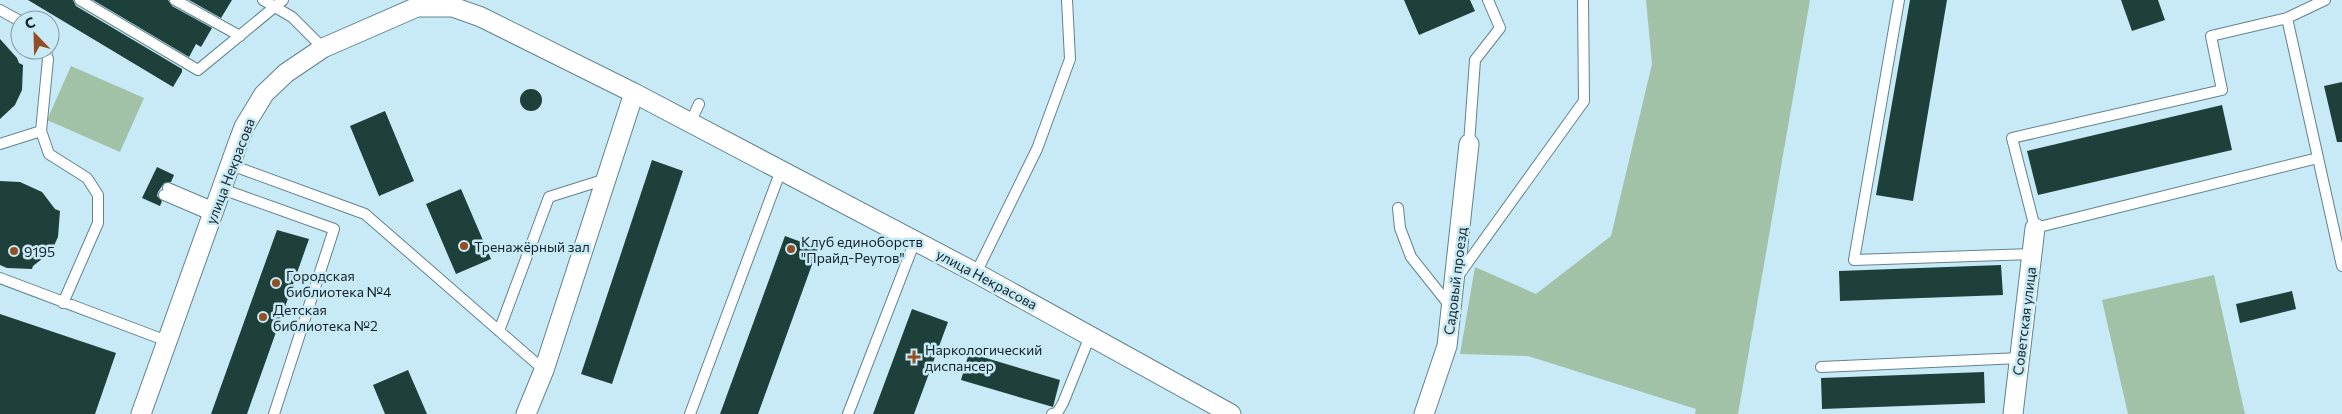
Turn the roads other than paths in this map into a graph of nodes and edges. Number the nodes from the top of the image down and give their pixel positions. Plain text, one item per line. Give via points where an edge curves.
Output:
1 (80, 0) edge
2 (175, 0) edge
3 (263, 0) edge
4 (1067, 0) edge
5 (1488, 0) edge
6 (1583, 0) edge
7 (1900, 0) edge
8 (2325, 0) edge
9 (417, 3) edge
10 (279, 4) edge
11 (2287, 18) junction
12 (240, 36) junction
13 (323, 48) junction
14 (48, 60) edge
15 (634, 93) junction
16 (699, 104) dead end
17 (690, 122) junction
18 (40, 132) junction
19 (0, 144) edge
20 (1469, 144) joint
21 (2318, 158) junction
22 (231, 165) junction
23 (780, 170) junction
24 (607, 178) junction
25 (222, 189) junction
26 (166, 192) dead end
27 (1398, 208) dead end
28 (214, 212) junction
29 (2035, 228) junction
30 (915, 241) junction
31 (2032, 254) junction
32 (2342, 266) edge
33 (976, 273) junction
34 (0, 278) edge
35 (1455, 280) junction
36 (64, 303) junction
37 (1453, 310) junction
38 (499, 331) junction
39 (1090, 336) junction
40 (167, 341) junction
41 (2020, 358) junction
42 (1821, 367) dead end
43 (544, 370) junction
44 (141, 414) edge
45 (274, 414) edge
46 (526, 414) edge
47 (690, 414) edge
48 (848, 414) edge
49 (1052, 414) edge
50 (1231, 414) edge
51 (1424, 414) edge
52 (2013, 414) edge

1 - 12 lane via 198,70
2 - 12 lane
3 - 10 lane
4 - 33 lane via 1070,59 1037,149
5 - 20 lane via 1500,28 1475,60
6 - 35 lane via 1584,101
7 - 31 lane via 1854,260
8 - 11 lane
9 - 13 street, улица Некрасова
9 - 15 street, улица Некрасова via 452,7 481,17
10 - 12 lane
10 - 13 lane
11 - 21 lane
11 - 29 lane via 2212,36 2222,90 2012,138
13 - 22 street, улица Некрасова via 286,73 264,94 244,127
14 - 18 lane
15 - 17 street, улица Некрасова
15 - 24 street
16 - 17 lane
17 - 23 street, улица Некрасова
18 - 19 lane
18 - 36 lane via 50,154 87,178 98,195 98,223
20 - 35 street, Садовый проезд
21 - 29 lane via 2144,204
21 - 32 lane
22 - 25 street, улица Некрасова
22 - 38 lane via 366,214
23 - 30 street, улица Некрасова
23 - 47 lane
24 - 38 lane via 549,197
24 - 43 street
25 - 28 street, улица Некрасова
25 - 45 lane via 334,229
26 - 28 lane
27 - 37 lane via 1400,228 1411,257
28 - 40 street, улица Некрасова
29 - 31 street, Советская улица
30 - 33 street, улица Некрасова
30 - 48 lane
31 - 41 street, Советская улица
33 - 39 street, улица Некрасова
34 - 36 lane
35 - 37 street, Садовый проезд
36 - 40 lane
37 - 51 street, Садовый проезд via 1447,346
38 - 43 lane
39 - 49 lane via 1063,403
39 - 50 street, улица Некрасова
40 - 44 street, улица Некрасова
41 - 42 lane
41 - 52 street, Советская улица
43 - 46 street

